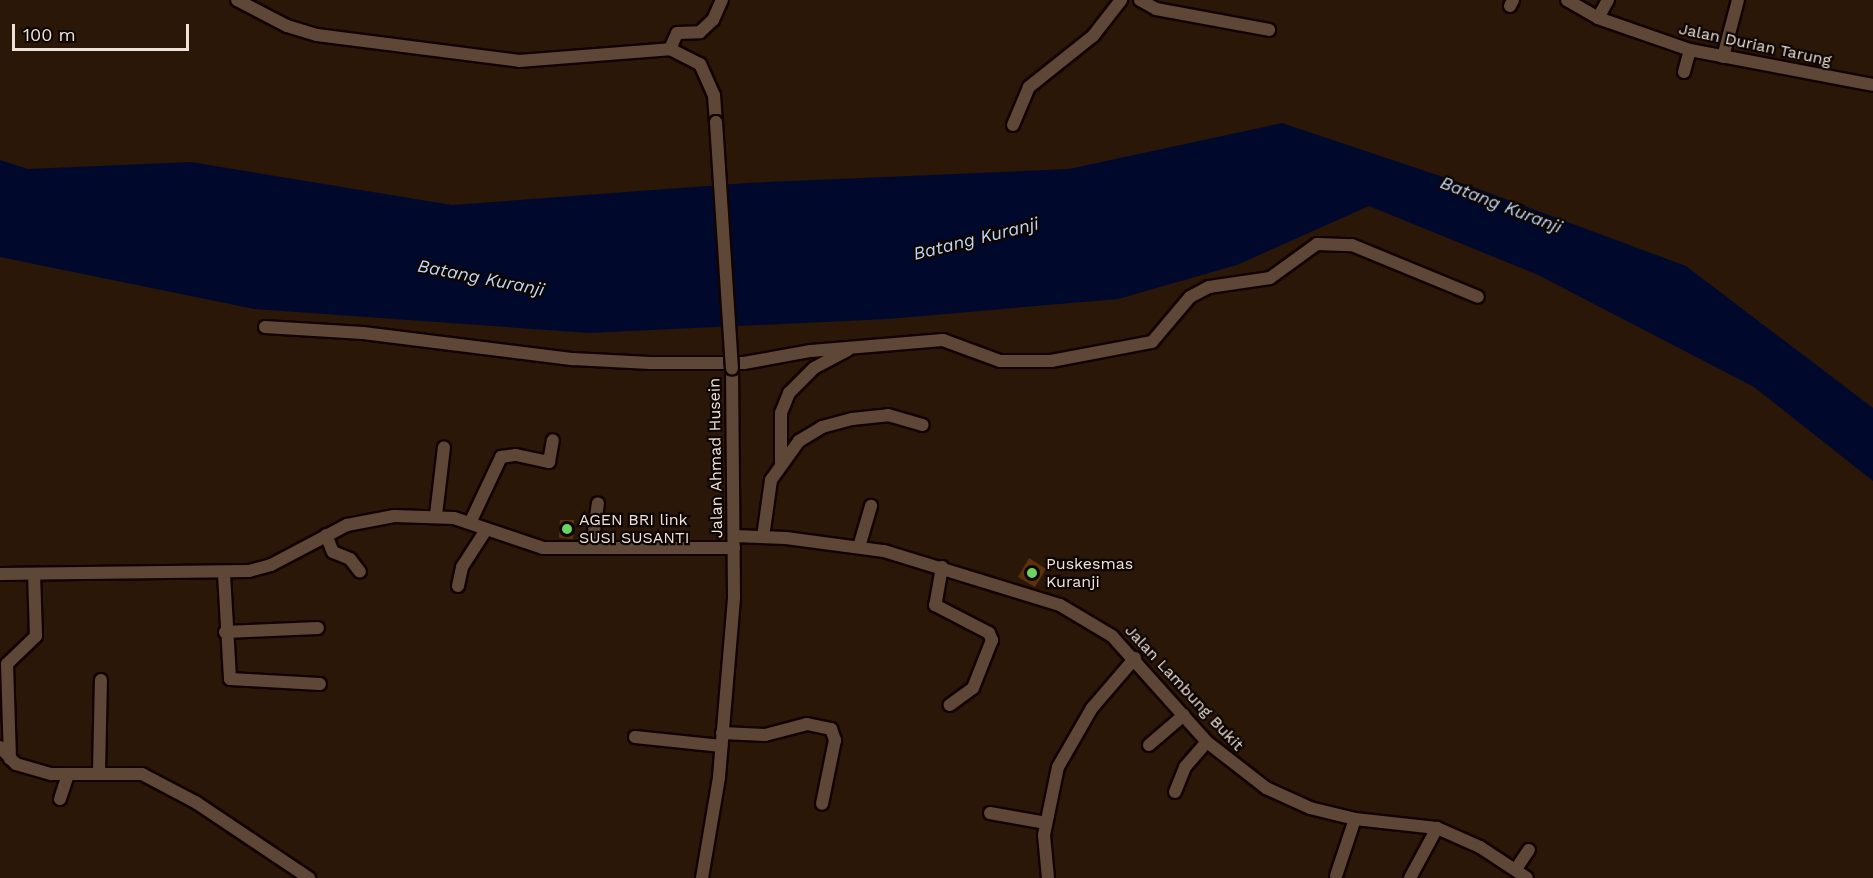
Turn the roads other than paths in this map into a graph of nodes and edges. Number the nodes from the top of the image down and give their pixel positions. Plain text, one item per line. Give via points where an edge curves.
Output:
1 (237, 0) edge
2 (722, 0) edge
3 (1121, 0) edge
4 (1140, 0) edge
5 (1567, 0) edge
6 (1608, 0) edge
7 (1738, 0) edge
8 (1586, 6) edge
9 (1598, 18) junction
10 (1269, 30) dead end
11 (670, 49) junction
12 (1690, 50) junction
13 (1723, 57) junction
14 (1684, 72) dead end
15 (1873, 85) edge
16 (1013, 125) dead end
17 (1478, 297) dead end
18 (265, 327) dead end
19 (853, 348) junction
20 (923, 425) dead end
21 (553, 440) dead end
22 (444, 447) dead end
23 (781, 463) junction
24 (598, 503) dead end
25 (871, 506) dead end
26 (436, 515) junction
27 (470, 523) junction
28 (486, 530) junction
29 (326, 535) junction
30 (763, 537) junction
31 (734, 542) junction
32 (592, 546) junction
33 (859, 547) junction
34 (942, 567) junction
35 (360, 572) dead end
36 (0, 574) edge
37 (34, 574) junction
38 (224, 574) junction
39 (458, 586) dead end
40 (318, 628) dead end
41 (225, 632) junction
42 (1136, 658) junction
43 (101, 680) dead end
44 (320, 684) dead end
45 (950, 705) dead end
46 (1184, 715) junction
47 (723, 733) junction
48 (636, 737) dead end
49 (1207, 742) junction
50 (722, 746) junction
51 (1149, 746) dead end
52 (0, 747) edge
53 (10, 759) junction
54 (99, 772) junction
55 (68, 774) junction
56 (1175, 792) dead end
57 (60, 799) dead end
58 (822, 804) dead end
59 (990, 813) dead end
60 (1355, 819) junction
61 (1046, 823) junction
62 (1437, 828) junction
63 (1529, 850) dead end
64 (1516, 869) junction
65 (1336, 876) dead end
66 (309, 878) edge
67 (702, 878) edge
68 (1048, 878) edge
69 (1410, 878) edge
70 (1527, 878) edge

1 - 11 street via 287,26 317,35 519,61
2 - 11 street via 713,20 700,32 677,33
3 - 16 street via 1093,36 1029,87
4 - 10 street via 1156,9
5 - 8 street, Jalan Durian Tarung
6 - 9 street
7 - 13 street
8 - 9 street, Jalan Durian Tarung
9 - 12 street, Jalan Durian Tarung
11 - 31 street, Jalan Ahmad Husein, bridge via 700,64 714,95 732,368
12 - 13 street, Jalan Durian Tarung
12 - 14 street
13 - 15 street, Jalan Durian Tarung
17 - 19 street via 1352,245 1317,244 1270,278 1209,287 1190,297 1152,342 1037,362 1000,361 943,340
18 - 19 street via 363,333 561,358 650,363 744,363
19 - 23 street via 814,368 789,393 781,414
20 - 23 street via 888,415 822,427 799,441
21 - 27 street via 549,462 516,455 501,457
22 - 26 street
23 - 30 street via 764,507
24 - 32 street
25 - 33 street
26 - 27 street, Jalan Lambung Bukit
26 - 29 street, Jalan Lambung Bukit via 370,519
27 - 28 street, Jalan Lambung Bukit
28 - 32 street, Jalan Lambung Bukit via 534,546
28 - 39 street via 462,567
29 - 35 street via 333,552 350,559
29 - 38 street, Jalan Lambung Bukit via 271,565
30 - 31 street, Jalan Lambung Bukit
30 - 33 street, Jalan Lambung Bukit
31 - 32 street, Jalan Lambung Bukit
31 - 47 street, Jalan Ahmad Husein
33 - 34 street, Jalan Lambung Bukit
34 - 42 street, Jalan Lambung Bukit via 1079,614
34 - 45 street via 935,605 989,633 992,640 973,688
36 - 37 street, Jalan Lambung Bukit
37 - 38 street, Jalan Lambung Bukit
37 - 53 street via 38,629 8,664
38 - 41 street
40 - 41 street
41 - 44 street via 226,673 233,680
42 - 46 street, Jalan Lambung Bukit
42 - 61 street via 1092,708 1058,767
43 - 54 street
46 - 49 street, Jalan Lambung Bukit
46 - 51 street
47 - 50 street, Jalan Ahmad Husein
47 - 58 street via 765,735 807,724 831,729 835,740
48 - 50 street
49 - 56 street via 1185,767
49 - 60 street, Jalan Lambung Bukit via 1248,777 1288,800
50 - 67 street, Jalan Ahmad Husein
52 - 53 street
53 - 55 street via 32,770
54 - 55 street
54 - 66 street via 142,774 197,803
55 - 57 street
59 - 61 street
60 - 62 street, Jalan Lambung Bukit
60 - 65 street
61 - 68 street
62 - 64 street, Jalan Lambung Bukit
62 - 69 street
63 - 64 street
64 - 70 street, Jalan Lambung Bukit

